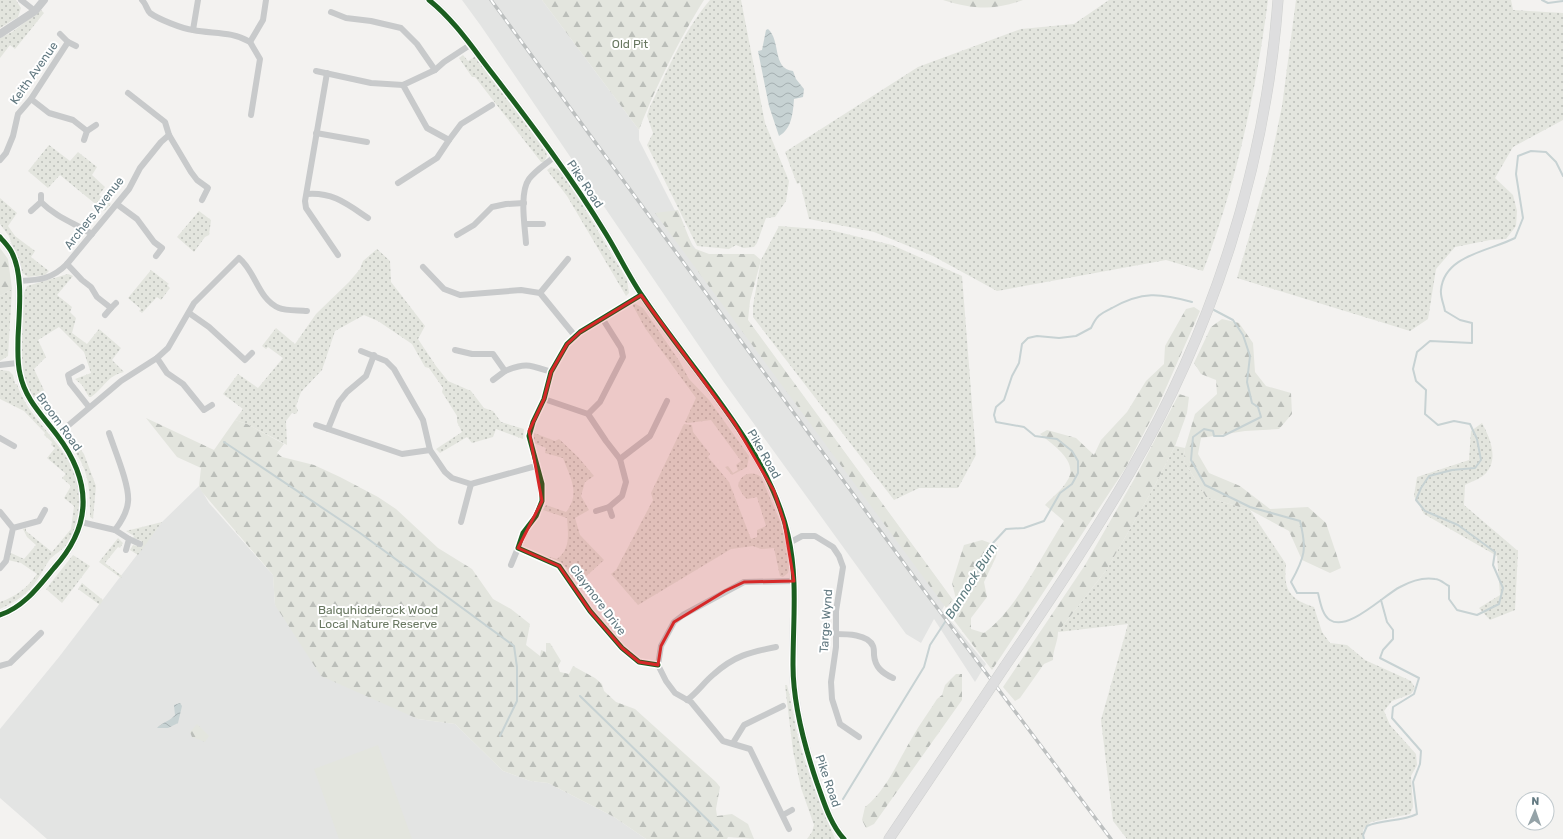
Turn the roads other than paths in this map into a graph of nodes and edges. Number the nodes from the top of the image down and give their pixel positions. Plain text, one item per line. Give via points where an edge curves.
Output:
1 (22, 0) edge
2 (44, 0) edge
3 (142, 0) edge
4 (198, 0) edge
5 (266, 0) edge
6 (429, 0) edge
7 (1278, 0) edge
8 (35, 11) junction
9 (331, 12) dead end
10 (193, 30) junction
11 (0, 34) edge
12 (60, 34) dead end
13 (68, 42) junction
14 (250, 42) junction
15 (470, 44) junction
16 (76, 46) dead end
17 (316, 70) dead end
18 (435, 70) junction
19 (327, 73) junction
20 (403, 85) junction
21 (128, 93) dead end
22 (31, 99) junction
23 (492, 105) dead end
24 (251, 115) dead end
25 (96, 124) dead end
26 (87, 131) junction
27 (316, 133) junction
28 (361, 133) dead end
29 (169, 135) junction
30 (84, 140) dead end
31 (449, 140) junction
32 (359, 141) junction
33 (368, 142) dead end
34 (554, 157) junction
35 (0, 160) edge
36 (398, 183) dead end
37 (307, 194) junction
38 (41, 195) dead end
39 (202, 200) dead end
40 (41, 202) junction
41 (524, 203) junction
42 (118, 204) junction
43 (31, 210) dead end
44 (368, 218) dead end
45 (525, 224) junction
46 (543, 224) dead end
47 (92, 234) junction
48 (457, 235) dead end
49 (0, 237) edge
50 (526, 243) dead end
51 (338, 255) dead end
52 (156, 256) dead end
53 (568, 259) dead end
54 (67, 264) junction
55 (423, 267) dead end
56 (20, 281) junction
57 (540, 294) junction
58 (641, 295) junction
59 (116, 303) dead end
60 (111, 308) junction
61 (307, 311) dead end
62 (189, 313) junction
63 (105, 315) dead end
64 (602, 318) junction
65 (575, 336) junction
66 (456, 350) dead end
67 (361, 351) dead end
68 (252, 353) dead end
69 (374, 355) junction
70 (157, 358) junction
71 (17, 363) junction
72 (0, 365) edge
73 (82, 367) dead end
74 (505, 371) junction
75 (551, 372) junction
76 (493, 380) dead end
77 (544, 399) junction
78 (667, 401) dead end
79 (212, 405) dead end
80 (89, 407) junction
81 (588, 414) junction
82 (316, 425) dead end
83 (328, 429) junction
84 (109, 433) dead end
85 (57, 436) junction
86 (0, 438) edge
87 (14, 446) dead end
88 (430, 450) junction
89 (620, 459) junction
90 (536, 466) junction
91 (472, 484) junction
92 (609, 507) junction
93 (45, 510) dead end
94 (596, 511) dead end
95 (0, 512) edge
96 (612, 516) dead end
97 (81, 522) junction
98 (461, 522) dead end
99 (13, 528) junction
100 (115, 530) junction
101 (129, 539) junction
102 (789, 543) junction
103 (140, 544) dead end
104 (518, 548) junction
105 (126, 550) dead end
106 (511, 564) dead end
107 (0, 568) edge
108 (794, 581) junction
109 (0, 615) edge
110 (41, 632) dead end
111 (835, 634) junction
112 (776, 647) dead end
113 (658, 665) junction
114 (0, 666) edge
115 (893, 678) dead end
116 (688, 700) junction
117 (783, 706) dead end
118 (859, 737) dead end
119 (733, 743) junction
120 (792, 810) dead end
121 (783, 815) junction
122 (899, 823) junction
123 (789, 830) dead end
124 (844, 839) edge
125 (884, 839) edge
126 (889, 839) edge

1 - 8 street
2 - 8 street
3 - 10 street via 150,12
4 - 10 street
5 - 14 street via 263,20
6 - 15 street, Pike Road via 455,23
7 - 122 main road, bridge via 1275,42 1266,100 1249,179 1231,242 1194,343 1161,415 1078,559
8 - 11 street
9 - 18 street via 346,18 401,28 417,44
10 - 14 street via 220,32
12 - 13 street, Keith Avenue
13 - 16 street, Keith Avenue
13 - 22 street, Keith Avenue
14 - 24 street via 260,59
15 - 18 street
15 - 34 street, Pike Road via 538,132
17 - 19 street
18 - 20 street
19 - 20 street via 371,83
19 - 27 street
20 - 31 street via 428,128
21 - 29 street via 165,122
22 - 26 street via 49,113 73,120
22 - 35 street, Keith Avenue via 18,114 13,136
23 - 31 street via 461,124
25 - 26 street
26 - 30 street
27 - 32 street
27 - 37 street
28 - 32 street
29 - 39 street via 191,172 208,188
29 - 42 street, Archers Avenue via 140,168
31 - 36 street via 437,158
32 - 33 street
34 - 41 street via 530,179
34 - 58 street, Pike Road via 606,233
37 - 44 street via 322,193 341,200
37 - 51 street via 306,208
38 - 40 street
40 - 43 street
40 - 47 street via 54,214
41 - 45 street
41 - 48 street via 492,207 474,225
42 - 47 street, Archers Avenue
42 - 52 street via 137,219 154,242 162,248
45 - 46 street
45 - 50 street
47 - 54 street, Archers Avenue
49 - 56 street, Broom Road via 12,252
53 - 57 street
54 - 56 street, Archers Avenue via 56,274
54 - 60 street via 91,287 97,297
55 - 57 street via 444,289 460,295 521,290
56 - 71 street, Broom Road
57 - 65 street
58 - 64 street
58 - 102 street, Pike Road via 735,424 774,491
59 - 60 street
60 - 63 street
61 - 62 street via 280,309 276,306 261,293 247,265 239,258 194,303
62 - 68 street via 209,327 243,362
62 - 70 street via 168,348
64 - 65 street
64 - 81 street via 621,348 623,357 600,402
65 - 75 street via 567,344
66 - 74 street via 472,354 493,354
67 - 69 street
69 - 83 street via 366,376 339,402
69 - 88 street via 394,369 423,420
70 - 79 street via 167,373 182,384 204,410
70 - 80 street via 121,381
71 - 72 street
71 - 85 street, Broom Road via 24,389
73 - 80 street via 68,375 70,383
74 - 75 street via 527,364
74 - 76 street
75 - 77 street
77 - 81 street
77 - 90 street via 529,436
78 - 89 street via 650,436
80 - 85 street
81 - 89 street
82 - 83 street
83 - 88 street via 402,454
84 - 100 street via 128,491 125,516
85 - 97 street, Broom Road via 75,462 81,481 84,504
86 - 87 street
88 - 91 street via 452,478
89 - 92 street via 626,482 622,496
90 - 91 street
90 - 104 street via 542,484 541,508 523,533
91 - 98 street
92 - 94 street
92 - 96 street
93 - 99 street via 39,521
95 - 99 street
97 - 100 street
97 - 109 street, Broom Road via 70,549 32,596
99 - 107 street via 6,561
100 - 101 street
101 - 103 street
101 - 105 street
102 - 108 street, Pike Road
102 - 111 street, Targe Wynd via 802,536 815,536 833,547 839,556 843,567
104 - 106 street
104 - 113 street, Claymore Drive via 559,566 590,611 622,648 639,662
108 - 113 street via 744,582 683,615 667,632 661,646
108 - 124 street, Pike Road via 793,666 797,712 824,802 834,826
110 - 114 street via 10,663
111 - 115 street via 848,634 867,639 873,646 877,666
111 - 118 street, Targe Wynd via 832,699 840,724
112 - 116 street via 748,652 737,657 713,674
113 - 116 street via 675,693
116 - 119 street via 723,741
117 - 119 street via 744,725
119 - 121 street via 750,749
120 - 121 street
121 - 123 street
122 - 125 main road
122 - 126 main road

